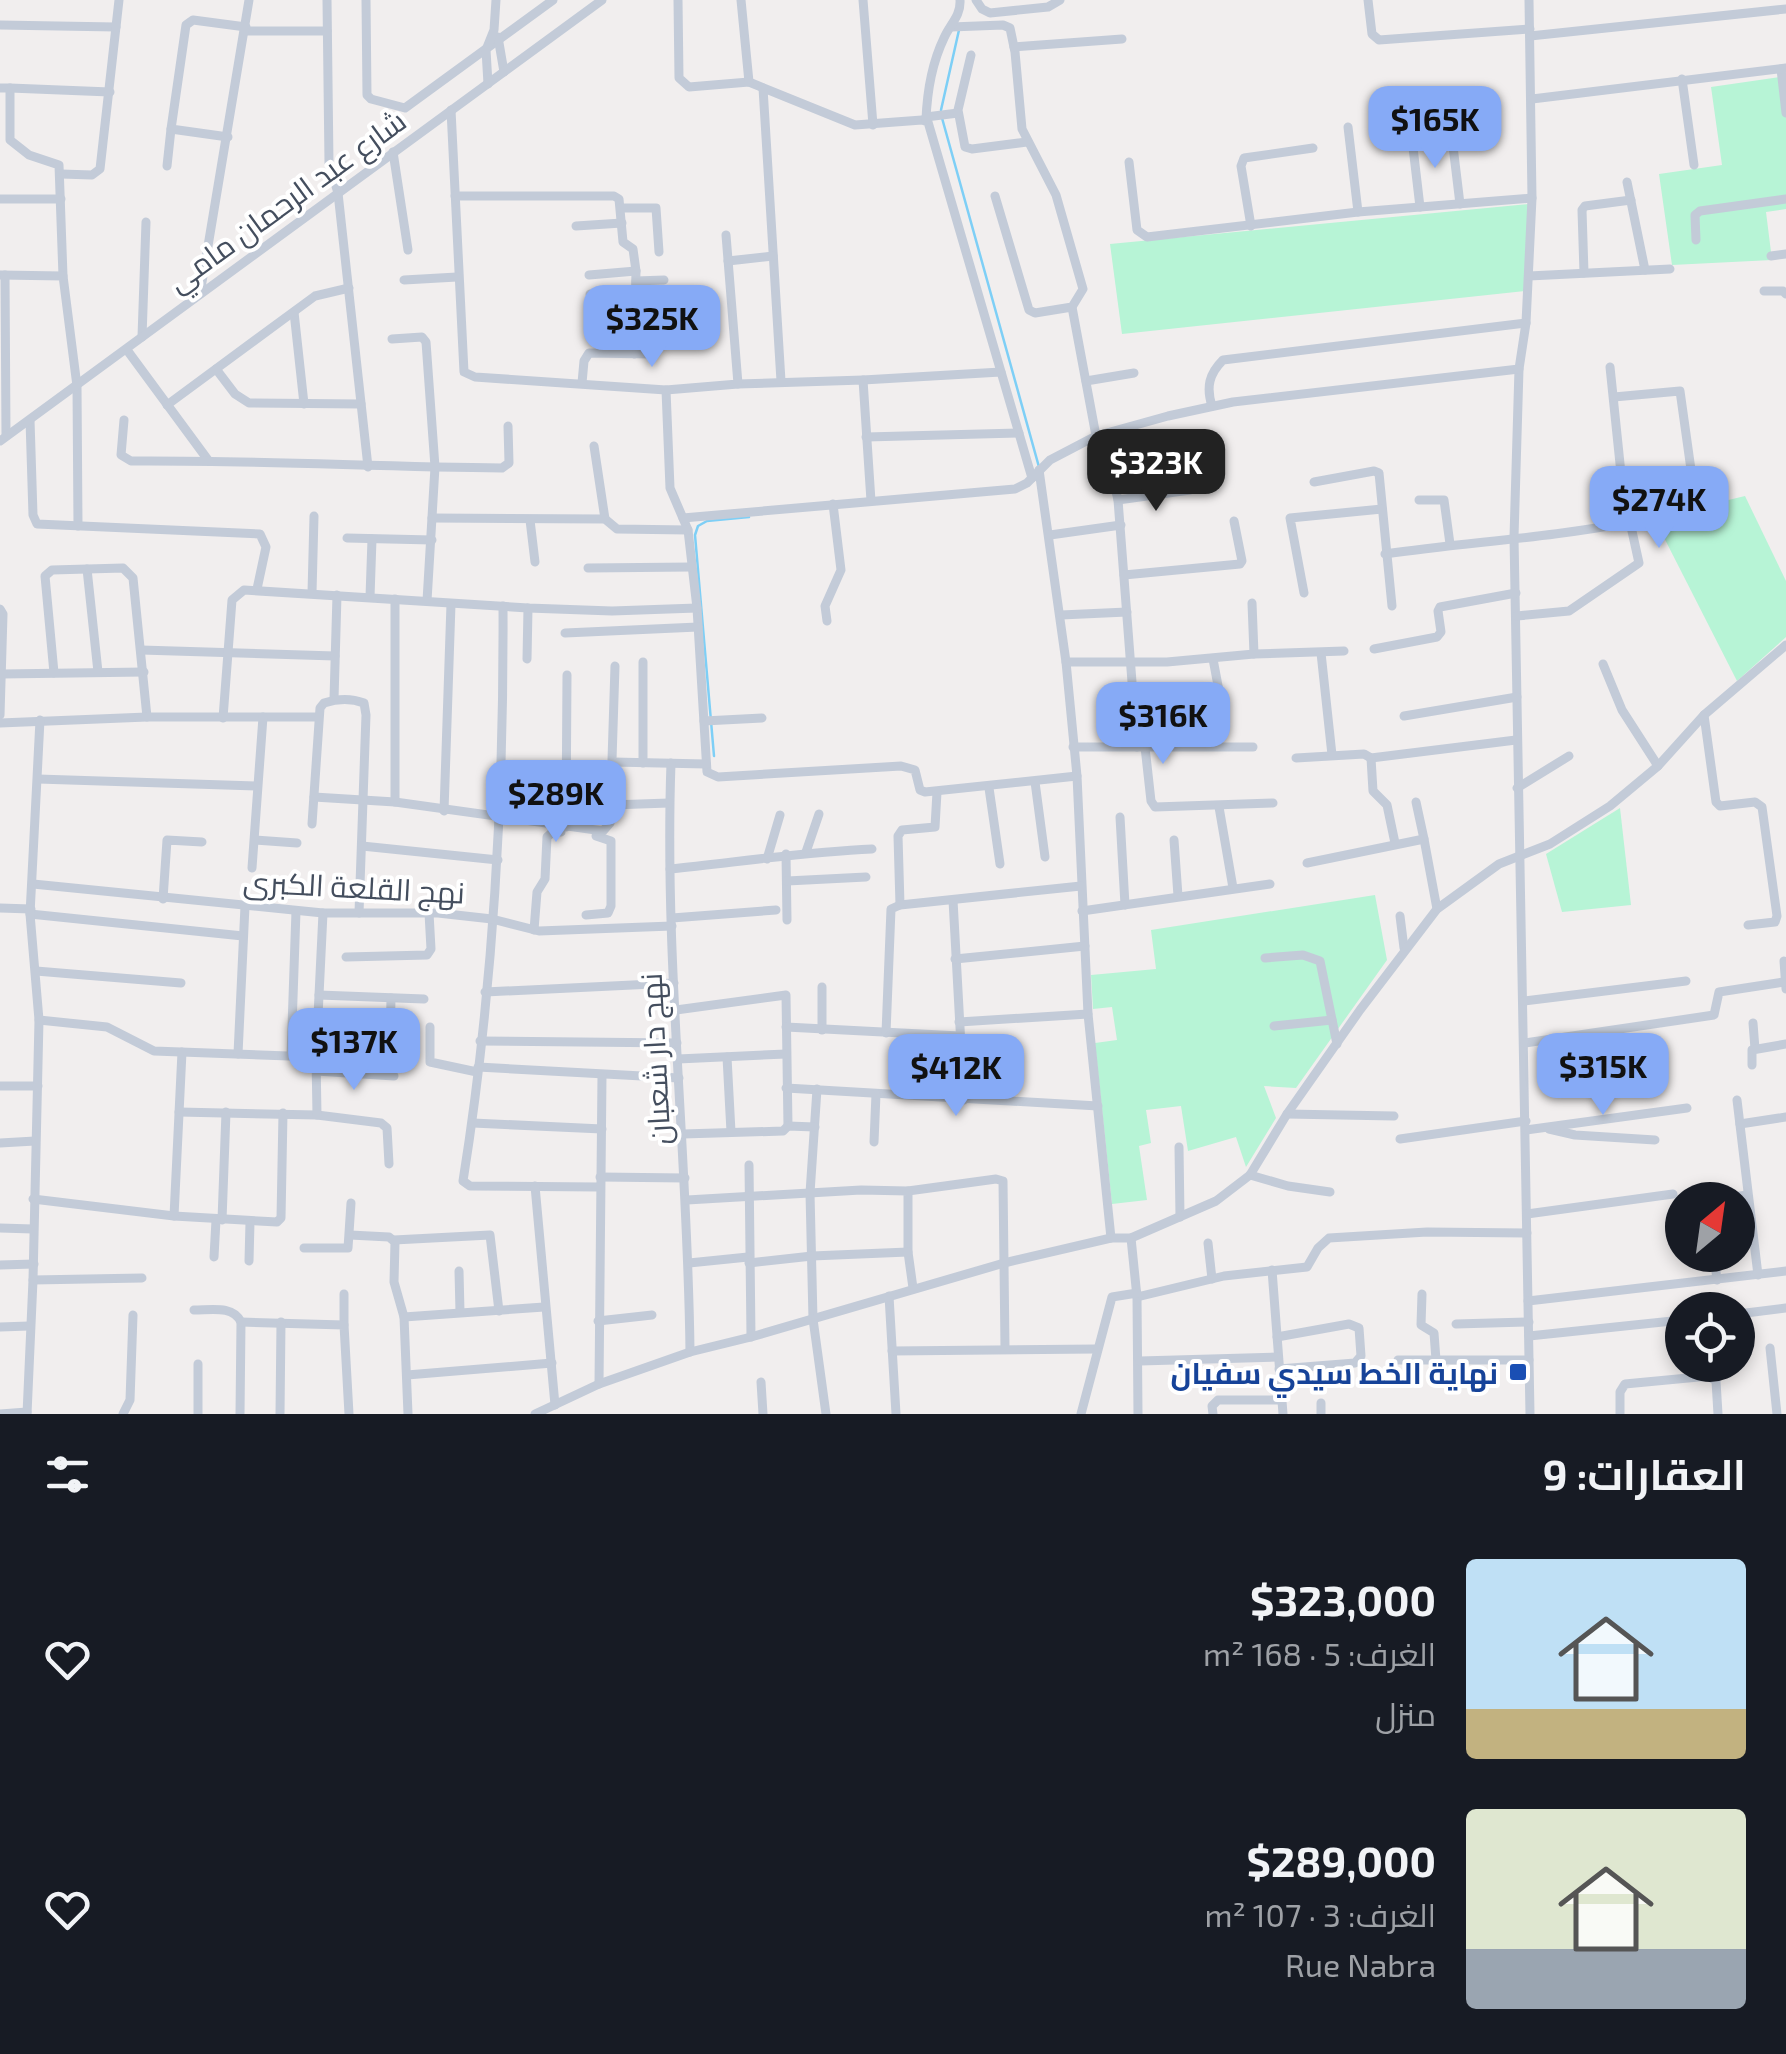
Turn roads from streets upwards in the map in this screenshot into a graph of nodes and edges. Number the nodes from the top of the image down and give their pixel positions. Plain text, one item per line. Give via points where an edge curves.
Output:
1 (119, 0) edge
2 (249, 0) edge
3 (327, 0) edge
4 (366, 0) edge
5 (496, 0) edge
6 (553, 0) edge
7 (602, 0) edge
8 (678, 0) edge
9 (741, 0) edge
10 (863, 0) edge
11 (960, 0) edge
12 (976, 0) edge
13 (1368, 0) edge
14 (1529, 0) edge
15 (1758, 0) edge
16 (1057, 1) edge
17 (1786, 8) edge
18 (1760, 13) junction
19 (0, 25) edge
20 (116, 27) junction
21 (951, 27) junction
22 (246, 29) junction
23 (327, 31) junction
24 (1530, 32) junction
25 (497, 35) junction
26 (1122, 39) dead end
27 (1014, 48) junction
28 (486, 50) junction
29 (970, 55) dead end
30 (1784, 69) edge
31 (504, 72) junction
32 (1682, 79) junction
33 (749, 82) junction
34 (488, 84) junction
35 (5, 88) edge
36 (763, 88) junction
37 (110, 92) junction
38 (1532, 99) junction
39 (451, 110) junction
40 (958, 113) junction
41 (1786, 113) edge
42 (926, 118) junction
43 (872, 125) junction
44 (1348, 126) dead end
45 (171, 129) junction
46 (228, 138) junction
47 (1452, 138) dead end
48 (5, 140) edge
49 (1412, 140) dead end
50 (1027, 142) junction
51 (1313, 148) dead end
52 (393, 152) junction
53 (1129, 162) dead end
54 (1694, 165) dead end
55 (168, 166) dead end
56 (61, 174) junction
57 (1627, 182) dead end
58 (338, 193) junction
59 (454, 196) junction
60 (995, 196) dead end
61 (1532, 198) junction
62 (0, 199) edge
63 (62, 199) junction
64 (1786, 199) edge
65 (1631, 200) junction
66 (1460, 204) junction
67 (1420, 207) junction
68 (621, 208) junction
69 (1358, 212) junction
70 (146, 222) dead end
71 (622, 223) junction
72 (576, 226) dead end
73 (1250, 226) junction
74 (726, 235) dead end
75 (1696, 240) dead end
76 (408, 250) dead end
77 (659, 252) dead end
78 (1786, 254) edge
79 (773, 256) junction
80 (1771, 256) dead end
81 (728, 261) junction
82 (1670, 268) dead end
83 (1645, 270) junction
84 (1584, 273) junction
85 (2, 275) edge
86 (589, 275) dead end
87 (63, 276) junction
88 (1528, 276) junction
89 (457, 277) junction
90 (404, 280) dead end
91 (664, 280) dead end
92 (350, 288) junction
93 (1764, 291) dead end
94 (200, 294) junction
95 (590, 294) dead end
96 (1786, 294) edge
97 (635, 295) junction
98 (664, 299) dead end
99 (1072, 307) junction
100 (294, 312) junction
101 (591, 312) dead end
102 (663, 316) dead end
103 (1526, 322) junction
104 (142, 336) junction
105 (634, 336) junction
106 (663, 336) dead end
107 (392, 339) dead end
108 (2, 348) edge
109 (127, 350) junction
110 (634, 354) junction
111 (652, 354) dead end
112 (1610, 368) dead end
113 (216, 369) junction
114 (1520, 369) junction
115 (1001, 372) junction
116 (1134, 373) dead end
117 (781, 380) junction
118 (863, 380) junction
119 (1086, 381) junction
120 (582, 383) junction
121 (738, 384) junction
122 (77, 386) junction
123 (666, 390) junction
124 (1614, 397) junction
125 (304, 404) junction
126 (361, 404) junction
127 (167, 406) junction
128 (1212, 406) junction
129 (30, 420) junction
130 (124, 420) dead end
131 (508, 426) dead end
132 (1019, 433) junction
133 (1096, 436) junction
134 (866, 437) junction
135 (3, 439) edge
136 (594, 446) dead end
137 (208, 460) junction
138 (368, 468) junction
139 (436, 468) junction
140 (1036, 474) junction
141 (1692, 476) junction
142 (1314, 482) dead end
143 (1622, 483) junction
144 (1190, 490) dead end
145 (1694, 491) dead end
146 (1118, 500) junction
147 (1420, 500) dead end
148 (871, 501) junction
149 (833, 504) junction
150 (1382, 510) junction
151 (314, 516) dead end
152 (432, 518) junction
153 (683, 518) junction
154 (605, 519) junction
155 (530, 520) junction
156 (1234, 521) dead end
157 (1630, 522) junction
158 (1121, 525) junction
159 (78, 526) junction
160 (688, 530) junction
161 (1050, 535) junction
162 (1514, 537) junction
163 (347, 538) dead end
164 (372, 539) junction
165 (432, 540) junction
166 (1450, 544) junction
167 (1385, 554) junction
168 (535, 562) dead end
169 (691, 566) junction
170 (588, 568) dead end
171 (88, 569) junction
172 (1124, 575) junction
173 (257, 589) junction
174 (1304, 593) dead end
175 (1516, 593) junction
176 (312, 594) junction
177 (337, 596) junction
178 (370, 597) junction
179 (395, 598) junction
180 (427, 601) junction
181 (1252, 603) dead end
182 (451, 604) junction
183 (503, 606) junction
184 (1392, 606) dead end
185 (528, 608) junction
186 (697, 608) junction
187 (0, 610) edge
188 (1127, 612) junction
189 (1060, 615) junction
190 (1517, 616) junction
191 (828, 621) dead end
192 (698, 627) junction
193 (566, 633) dead end
194 (1786, 645) edge
195 (1374, 649) dead end
196 (142, 650) junction
197 (1344, 651) dead end
198 (228, 652) junction
199 (1321, 653) junction
200 (1, 654) edge
201 (1254, 654) junction
202 (335, 656) junction
203 (527, 659) dead end
204 (1213, 659) junction
205 (643, 662) dead end
206 (1066, 662) junction
207 (1130, 662) junction
208 (1603, 664) dead end
209 (615, 666) dead end
210 (98, 672) junction
211 (144, 672) junction
212 (54, 673) junction
213 (2, 674) edge
214 (567, 676) dead end
215 (1218, 691) dead end
216 (1517, 697) junction
217 (334, 700) junction
218 (1704, 714) junction
219 (0, 715) edge
220 (1404, 716) dead end
221 (147, 717) junction
222 (262, 717) junction
223 (318, 717) junction
224 (223, 718) junction
225 (762, 718) dead end
226 (40, 720) junction
227 (704, 721) junction
228 (0, 723) edge
229 (1516, 740) junction
230 (1073, 747) junction
231 (1141, 747) junction
232 (1253, 747) dead end
233 (1332, 755) junction
234 (1569, 756) dead end
235 (1296, 758) dead end
236 (1370, 758) junction
237 (613, 762) junction
238 (643, 763) junction
239 (670, 763) junction
240 (706, 764) junction
241 (1658, 766) junction
242 (1077, 776) junction
243 (38, 779) junction
244 (1035, 782) junction
245 (258, 786) junction
246 (989, 788) junction
247 (1517, 788) junction
248 (937, 792) junction
249 (314, 797) junction
250 (364, 799) junction
251 (395, 802) junction
252 (1416, 802) dead end
253 (669, 803) junction
254 (1273, 803) dead end
255 (611, 805) junction
256 (1219, 807) junction
257 (444, 811) junction
258 (780, 814) dead end
259 (819, 814) dead end
260 (1120, 817) dead end
261 (498, 819) junction
262 (312, 824) dead end
263 (566, 827) junction
264 (1424, 838) junction
265 (254, 840) junction
266 (1174, 840) dead end
267 (202, 842) dead end
268 (297, 843) dead end
269 (1394, 843) junction
270 (362, 846) junction
271 (872, 849) dead end
272 (806, 852) junction
273 (786, 854) junction
274 (1045, 857) dead end
275 (1521, 858) junction
276 (498, 860) junction
277 (767, 860) junction
278 (1307, 863) dead end
279 (1000, 864) dead end
280 (252, 868) dead end
281 (670, 869) junction
282 (866, 877) dead end
283 (787, 881) junction
284 (33, 884) junction
285 (1270, 884) dead end
286 (1081, 886) junction
287 (1233, 888) junction
288 (1178, 896) junction
289 (162, 899) junction
290 (953, 900) junction
291 (900, 905) junction
292 (1125, 905) junction
293 (244, 906) junction
294 (0, 908) edge
295 (1437, 909) junction
296 (776, 910) dead end
297 (31, 911) junction
298 (296, 911) junction
299 (1082, 911) junction
300 (324, 913) junction
301 (429, 913) junction
302 (359, 914) junction
303 (586, 915) dead end
304 (1400, 916) dead end
305 (492, 920) junction
306 (788, 920) dead end
307 (672, 922) junction
308 (1748, 925) dead end
309 (534, 930) junction
310 (243, 936) junction
311 (1085, 946) junction
312 (1404, 950) junction
313 (346, 956) dead end
314 (1265, 958) dead end
315 (955, 959) junction
316 (1784, 961) edge
317 (36, 970) junction
318 (320, 970) junction
319 (294, 971) junction
320 (1785, 979) edge
321 (1686, 981) dead end
322 (674, 983) junction
323 (181, 984) dead end
324 (822, 988) dead end
325 (485, 992) junction
326 (319, 994) junction
327 (391, 998) junction
328 (424, 999) dead end
329 (1524, 1000) junction
330 (676, 1010) junction
331 (1088, 1014) junction
332 (39, 1020) junction
333 (1332, 1020) junction
334 (959, 1022) junction
335 (1753, 1023) dead end
336 (786, 1026) junction
337 (1274, 1026) dead end
338 (430, 1027) dead end
339 (822, 1030) junction
340 (886, 1034) junction
341 (960, 1036) junction
342 (480, 1042) junction
343 (1524, 1042) junction
344 (677, 1043) junction
345 (1337, 1044) junction
346 (1786, 1044) edge
347 (390, 1047) dead end
348 (1755, 1049) junction
349 (182, 1052) junction
350 (238, 1054) junction
351 (786, 1054) junction
352 (292, 1056) junction
353 (316, 1057) junction
354 (727, 1057) junction
355 (678, 1059) junction
356 (1752, 1065) dead end
357 (478, 1070) junction
358 (316, 1071) junction
359 (602, 1075) junction
360 (394, 1076) dead end
361 (679, 1078) junction
362 (0, 1086) edge
363 (38, 1086) junction
364 (786, 1088) junction
365 (817, 1089) junction
366 (876, 1094) junction
367 (964, 1100) junction
368 (1737, 1100) dead end
369 (1098, 1106) junction
370 (1687, 1108) dead end
371 (179, 1112) junction
372 (226, 1112) junction
373 (283, 1113) junction
374 (1287, 1114) junction
375 (317, 1115) junction
376 (1394, 1116) dead end
377 (1786, 1117) edge
378 (472, 1123) junction
379 (1740, 1124) junction
380 (788, 1126) junction
381 (1526, 1126) junction
382 (815, 1127) junction
383 (1546, 1128) junction
384 (602, 1130) junction
385 (731, 1132) junction
386 (683, 1134) junction
387 (1400, 1139) dead end
388 (1655, 1140) dead end
389 (36, 1141) junction
390 (874, 1142) dead end
391 (0, 1144) edge
392 (1180, 1147) dead end
393 (388, 1164) dead end
394 (749, 1165) dead end
395 (1250, 1176) junction
396 (685, 1178) junction
397 (600, 1182) junction
398 (1746, 1182) edge
399 (535, 1186) junction
400 (908, 1191) junction
401 (1330, 1192) dead end
402 (810, 1193) junction
403 (1665, 1195) edge
404 (750, 1196) junction
405 (33, 1199) junction
406 (687, 1200) junction
407 (352, 1203) dead end
408 (1527, 1214) junction
409 (174, 1216) junction
410 (1180, 1217) junction
411 (219, 1220) junction
412 (250, 1222) junction
413 (0, 1228) edge
414 (32, 1228) junction
415 (1527, 1233) junction
416 (350, 1234) junction
417 (1111, 1238) junction
418 (1130, 1238) junction
419 (394, 1240) junction
420 (1208, 1242) dead end
421 (304, 1248) dead end
422 (908, 1252) junction
423 (1755, 1253) edge
424 (214, 1256) dead end
425 (812, 1256) junction
426 (748, 1260) junction
427 (250, 1261) dead end
428 (690, 1263) junction
429 (1004, 1263) junction
430 (0, 1264) edge
431 (34, 1264) junction
432 (459, 1270) dead end
433 (1272, 1270) junction
434 (1786, 1271) edge
435 (1716, 1272) edge
436 (1758, 1275) junction
437 (142, 1278) dead end
438 (1212, 1279) junction
439 (33, 1280) junction
440 (1717, 1280) junction
441 (913, 1288) junction
442 (344, 1294) dead end
443 (1422, 1294) dead end
444 (1137, 1295) junction
445 (888, 1296) junction
446 (1528, 1300) junction
447 (544, 1307) junction
448 (1786, 1308) edge
449 (194, 1310) dead end
450 (499, 1311) junction
451 (460, 1312) junction
452 (1755, 1312) edge
453 (652, 1314) dead end
454 (133, 1315) dead end
455 (404, 1317) junction
456 (813, 1319) junction
457 (598, 1321) junction
458 (242, 1322) junction
459 (281, 1322) junction
460 (1529, 1322) junction
461 (1665, 1322) edge
462 (1456, 1324) dead end
463 (0, 1326) edge
464 (29, 1326) junction
465 (344, 1326) junction
466 (1529, 1336) junction
467 (1277, 1337) junction
468 (752, 1338) junction
469 (1005, 1348) junction
470 (1770, 1348) dead end
471 (892, 1350) junction
472 (1096, 1350) junction
473 (690, 1352) junction
474 (1278, 1358) junction
475 (1398, 1360) dead end
476 (1436, 1360) junction
477 (1529, 1360) junction
478 (1140, 1361) junction
479 (552, 1362) junction
480 (198, 1364) dead end
481 (1280, 1369) junction
482 (407, 1375) junction
483 (761, 1382) dead end
484 (599, 1384) junction
485 (1282, 1400) junction
486 (555, 1405) junction
487 (27, 1413) edge
488 (0, 1414) edge
489 (122, 1414) edge
490 (198, 1414) edge
491 (240, 1414) edge
492 (280, 1414) edge
493 (349, 1414) edge
494 (408, 1414) edge
495 (535, 1414) edge
496 (763, 1414) edge
497 (826, 1414) edge
498 (896, 1414) edge
499 (1080, 1414) edge
500 (1138, 1414) edge
501 (1213, 1414) edge
502 (1283, 1414) edge
503 (1530, 1414) edge
504 (1620, 1414) edge
505 (1718, 1414) edge
506 (1777, 1414) edge

1 - 20 street
2 - 22 street
3 - 23 street
4 - 28 street via 367,95 410,106
5 - 25 street
6 - 25 street
7 - 31 street, شارع عبد الرحمان مامي
8 - 33 street via 682,83 689,88
9 - 33 street
10 - 43 street
11 - 21 street
12 - 16 street via 990,13
13 - 24 street via 1372,34 1379,40
14 - 24 street
15 - 18 street
17 - 18 street
18 - 24 street
19 - 20 street
20 - 37 street
21 - 27 street via 1003,25 1010,28
21 - 42 street via 930,82
22 - 23 street
22 - 45 street via 188,22
22 - 46 street
23 - 58 street via 330,163
24 - 38 street
25 - 28 street
25 - 31 street
26 - 27 street
27 - 50 street
28 - 34 street
29 - 40 street
30 - 32 street
30 - 41 street
31 - 34 street, شارع عبد الرحمان مامي
32 - 38 street
32 - 54 street
33 - 36 street
34 - 39 street, شارع عبد الرحمان مامي
35 - 37 street
35 - 48 street
36 - 43 street via 843,122
36 - 79 street
37 - 56 street via 100,169
38 - 61 street
39 - 52 street, شارع عبد الرحمان مامي
39 - 59 street
40 - 42 street
40 - 50 street via 969,149
42 - 43 street
42 - 115 street
44 - 69 street
45 - 46 street
45 - 55 street
46 - 94 street
47 - 66 street
48 - 56 street via 54,161
49 - 67 street
50 - 99 street via 1056,195 1083,288
51 - 73 street via 1244,158
52 - 58 street, شارع عبد الرحمان مامي
52 - 76 street
53 - 73 street via 1141,236
56 - 63 street
57 - 65 street
58 - 92 street
58 - 94 street, شارع عبد الرحمان مامي
59 - 68 street via 614,196
59 - 89 street
60 - 99 street via 1030,310
61 - 66 street
61 - 88 street
62 - 63 street
63 - 87 street
64 - 75 street via 1700,211
65 - 83 street
65 - 84 street via 1582,210
66 - 67 street
67 - 69 street
68 - 71 street
68 - 77 street via 656,208
69 - 73 street
70 - 104 street
71 - 72 street
71 - 97 street via 622,242 633,248
74 - 81 street
78 - 80 street
79 - 81 street
79 - 117 street
81 - 121 street
82 - 83 street
83 - 84 street
84 - 88 street
85 - 87 street
85 - 108 street
86 - 97 street
87 - 122 street
88 - 103 street
89 - 90 street
89 - 120 street via 464,372
91 - 97 street
92 - 100 street via 320,294
92 - 126 street
93 - 96 street
94 - 104 street, شارع عبد الرحمان مامي
95 - 97 street
97 - 98 street
97 - 101 street
97 - 102 street
97 - 105 street
99 - 119 street
100 - 113 street
100 - 125 street
103 - 114 street
103 - 128 street via 1223,360 1208,385
104 - 109 street, شارع عبد الرحمان مامي
105 - 106 street
105 - 110 street
107 - 139 street via 426,342
108 - 135 street
109 - 122 street, شارع عبد الرحمان مامي
109 - 127 street
110 - 111 street
110 - 120 street via 589,352
112 - 124 street
113 - 125 street via 249,402
113 - 127 street
114 - 128 street
114 - 162 street
115 - 118 street
115 - 132 street
116 - 119 street
117 - 118 street
117 - 121 street
118 - 134 street
119 - 133 street
120 - 123 street
121 - 123 street
122 - 129 street, شارع عبد الرحمان مامي
122 - 159 street
123 - 153 street via 670,488
124 - 141 street via 1680,391
124 - 143 street
125 - 126 street
126 - 138 street
127 - 137 street
128 - 133 street
129 - 135 street, شارع عبد الرحمان مامي
129 - 159 street via 35,520
130 - 137 street via 126,460
131 - 139 street via 508,466
132 - 134 street
132 - 140 street
133 - 140 street
133 - 146 street
134 - 148 street
136 - 154 street
137 - 138 street
138 - 139 street
139 - 152 street
140 - 148 street via 1015,489
140 - 161 street
141 - 143 street
141 - 145 street
142 - 150 street via 1374,471 1381,477
143 - 157 street
144 - 146 street
146 - 158 street
147 - 166 street via 1444,500
148 - 149 street
149 - 153 street
149 - 191 street via 841,570 825,606
150 - 167 street
150 - 174 street via 1290,518
151 - 176 street
152 - 155 street
152 - 165 street
153 - 160 street
154 - 155 street
154 - 160 street via 617,529
155 - 168 street
156 - 172 street via 1240,564
157 - 162 street
157 - 190 street via 1640,564 1569,611
158 - 161 street
158 - 172 street
159 - 173 street via 260,534 266,548
160 - 169 street
161 - 189 street
162 - 166 street
162 - 175 street
163 - 164 street
164 - 165 street
164 - 178 street
165 - 180 street
166 - 167 street
167 - 184 street
169 - 170 street
169 - 186 street
171 - 196 street via 123,568 133,578
171 - 210 street
171 - 212 street via 45,576
172 - 188 street
173 - 176 street
173 - 198 street via 232,600
175 - 190 street
175 - 195 street via 1440,607 1437,637
176 - 177 street
177 - 178 street
177 - 202 street
178 - 179 street
179 - 180 street
179 - 251 street
180 - 182 street
181 - 201 street
182 - 183 street
182 - 257 street
183 - 185 street
183 - 261 street
185 - 186 street
185 - 203 street
186 - 192 street
187 - 200 street
188 - 189 street
188 - 207 street
189 - 206 street
190 - 216 street
192 - 193 street
192 - 227 street
194 - 218 street
196 - 198 street
196 - 211 street
197 - 199 street
198 - 202 street
198 - 224 street
199 - 201 street
199 - 233 street
200 - 213 street
201 - 204 street
202 - 217 street
204 - 207 street
204 - 215 street
205 - 238 street
206 - 207 street
206 - 230 street
207 - 231 street
208 - 241 street via 1622,710
209 - 237 street
210 - 211 street
210 - 212 street
211 - 221 street
212 - 213 street
213 - 219 street
214 - 263 street
216 - 220 street
216 - 229 street
217 - 223 street via 324,702
217 - 250 street via 358,701 365,708
218 - 241 street
218 - 308 street via 1716,802 1762,807 1778,916
221 - 224 street
221 - 226 street
222 - 223 street
222 - 224 street
222 - 245 street
223 - 249 street
225 - 227 street
226 - 228 street
226 - 243 street
227 - 240 street
229 - 236 street
229 - 247 street
230 - 231 street
230 - 242 street
231 - 232 street
231 - 256 street via 1152,805
233 - 235 street
233 - 236 street
234 - 247 street
236 - 269 street via 1373,791 1387,805
237 - 238 street
237 - 255 street
238 - 239 street
239 - 240 street
239 - 253 street, نهج دار شعبان
240 - 248 street via 718,777 911,767 920,790
241 - 275 street via 1610,806
242 - 244 street
242 - 286 street
243 - 245 street
243 - 284 street
244 - 246 street
244 - 274 street
245 - 265 street
246 - 248 street
246 - 279 street
247 - 275 street
248 - 291 street via 935,827 898,836
249 - 250 street
249 - 262 street
250 - 251 street
250 - 270 street
251 - 257 street
252 - 264 street
253 - 255 street
253 - 281 street, نهج دار شعبان
254 - 256 street
255 - 263 street via 603,831
256 - 287 street
257 - 261 street
258 - 277 street
259 - 272 street
260 - 292 street
261 - 263 street
261 - 276 street
264 - 269 street
264 - 295 street
265 - 268 street
265 - 280 street
266 - 288 street
267 - 289 street via 167,840
269 - 278 street
270 - 276 street
270 - 302 street
271 - 272 street
272 - 273 street
273 - 277 street
273 - 283 street
275 - 295 street via 1499,864
275 - 329 street
276 - 305 street
277 - 281 street
281 - 307 street, نهج دار شعبان
282 - 283 street
283 - 306 street
284 - 289 street, نهج القلعة الكبرى
284 - 297 street
285 - 287 street
286 - 290 street
286 - 299 street
287 - 288 street
288 - 292 street
289 - 293 street, نهج القلعة الكبرى
290 - 291 street
290 - 315 street
291 - 340 street via 890,911
292 - 299 street
293 - 298 street, نهج القلعة الكبرى
293 - 310 street
294 - 297 street
295 - 312 street
296 - 307 street, نهج القلعة الكبرى
297 - 310 street
297 - 317 street
298 - 300 street, نهج القلعة الكبرى
298 - 319 street
299 - 311 street
300 - 302 street, نهج القلعة الكبرى
300 - 318 street
301 - 302 street, نهج القلعة الكبرى
301 - 305 street, نهج القلعة الكبرى
301 - 313 street via 426,955
303 - 309 street via 610,910 611,842 554,831 547,837
304 - 312 street
305 - 309 street, نهج القلعة الكبرى
305 - 325 street
307 - 309 street, نهج القلعة الكبرى
307 - 322 street, نهج دار شعبان
310 - 350 street
311 - 315 street
311 - 331 street
312 - 345 street
314 - 333 street via 1303,955 1320,961
315 - 334 street
316 - 320 street
317 - 323 street
317 - 332 street
318 - 319 street
318 - 326 street
319 - 352 street
320 - 343 street via 1719,992 1714,1016
321 - 329 street
322 - 325 street
322 - 330 street, نهج دار شعبان
324 - 339 street
325 - 342 street
326 - 327 street
326 - 353 street
327 - 328 street
327 - 347 street
329 - 343 street
330 - 336 street via 782,993
330 - 344 street, نهج دار شعبان
331 - 334 street
331 - 369 street
332 - 349 street via 107,1027 148,1050
332 - 363 street
333 - 337 street
333 - 345 street
334 - 341 street
335 - 348 street
336 - 339 street
336 - 351 street
338 - 357 street via 430,1062
339 - 340 street
340 - 341 street
341 - 367 street
342 - 344 street
342 - 357 street
343 - 381 street
344 - 355 street, نهج دار شعبان
345 - 374 street
346 - 348 street
348 - 356 street
349 - 350 street
349 - 371 street
350 - 352 street
351 - 354 street
351 - 364 street
352 - 353 street
353 - 358 street
354 - 355 street
354 - 385 street
355 - 361 street, نهج دار شعبان
357 - 359 street
357 - 378 street
358 - 360 street
358 - 375 street
359 - 361 street
359 - 384 street
361 - 386 street, نهج دار شعبان
362 - 363 street
363 - 389 street
364 - 365 street
364 - 380 street
365 - 366 street
365 - 382 street
366 - 367 street
366 - 390 street
367 - 369 street
368 - 379 street
369 - 417 street
370 - 383 street
371 - 372 street
371 - 409 street
372 - 373 street
372 - 411 street
373 - 375 street
373 - 412 street via 281,1218
374 - 376 street
374 - 395 street
375 - 393 street via 386,1126
377 - 379 street
378 - 384 street
378 - 399 street via 464,1183
379 - 398 street
380 - 382 street
380 - 385 street
381 - 383 street
381 - 387 street
381 - 408 street
382 - 402 street
383 - 388 street
384 - 397 street
385 - 386 street
386 - 396 street, نهج دار شعبان
389 - 391 street
389 - 405 street
392 - 410 street
394 - 404 street
395 - 401 street
395 - 410 street
396 - 397 street
396 - 406 street, نهج دار شعبان
397 - 399 street
397 - 457 street
399 - 447 street
400 - 402 street
400 - 422 street
400 - 429 street via 1000,1180
402 - 404 street
402 - 425 street
403 - 408 street
404 - 406 street
404 - 426 street
405 - 409 street
405 - 414 street
406 - 428 street, نهج دار شعبان
407 - 416 street
408 - 415 street
409 - 411 street
410 - 418 street
411 - 412 street
411 - 424 street
412 - 427 street
413 - 414 street
414 - 431 street
415 - 433 street via 1329,1238 1308,1267
415 - 446 street
416 - 419 street
416 - 421 street via 346,1249
417 - 418 street
417 - 429 street
418 - 444 street
419 - 450 street via 490,1235
419 - 455 street via 394,1282
420 - 438 street
422 - 425 street
422 - 441 street
423 - 436 street
425 - 426 street
425 - 456 street
426 - 428 street
426 - 468 street
428 - 473 street, نهج دار شعبان
429 - 441 street
429 - 469 street
430 - 431 street
431 - 439 street
432 - 451 street
433 - 438 street
433 - 467 street
434 - 436 street
435 - 440 street
436 - 440 street
437 - 439 street
438 - 444 street
439 - 464 street
440 - 446 street
441 - 445 street
442 - 465 street
443 - 476 street via 1422,1324 1434,1334
444 - 472 street via 1112,1297
444 - 478 street
445 - 456 street
445 - 471 street
446 - 460 street
447 - 450 street
447 - 479 street
448 - 452 street
449 - 458 street via 234,1312
450 - 451 street
451 - 455 street
453 - 457 street
454 - 489 street via 130,1400
455 - 482 street
456 - 468 street
456 - 497 street
457 - 484 street
458 - 459 street
458 - 491 street
459 - 465 street
459 - 492 street
460 - 462 street
460 - 466 street
461 - 466 street
463 - 464 street
464 - 487 street
465 - 493 street
466 - 477 street
467 - 474 street
467 - 481 street via 1348,1324 1359,1328 1361,1356 1355,1362
468 - 473 street
469 - 471 street
469 - 472 street
470 - 506 street
471 - 498 street
472 - 499 street
473 - 484 street
474 - 478 street
474 - 481 street
475 - 476 street
476 - 477 street
477 - 503 street
478 - 500 street
479 - 482 street
479 - 486 street
480 - 490 street
481 - 485 street
482 - 494 street
483 - 496 street
484 - 486 street
485 - 501 street via 1218,1400
485 - 502 street
486 - 495 street
487 - 488 street
504 - 505 street via 1625,1384 1709,1376 1716,1380

